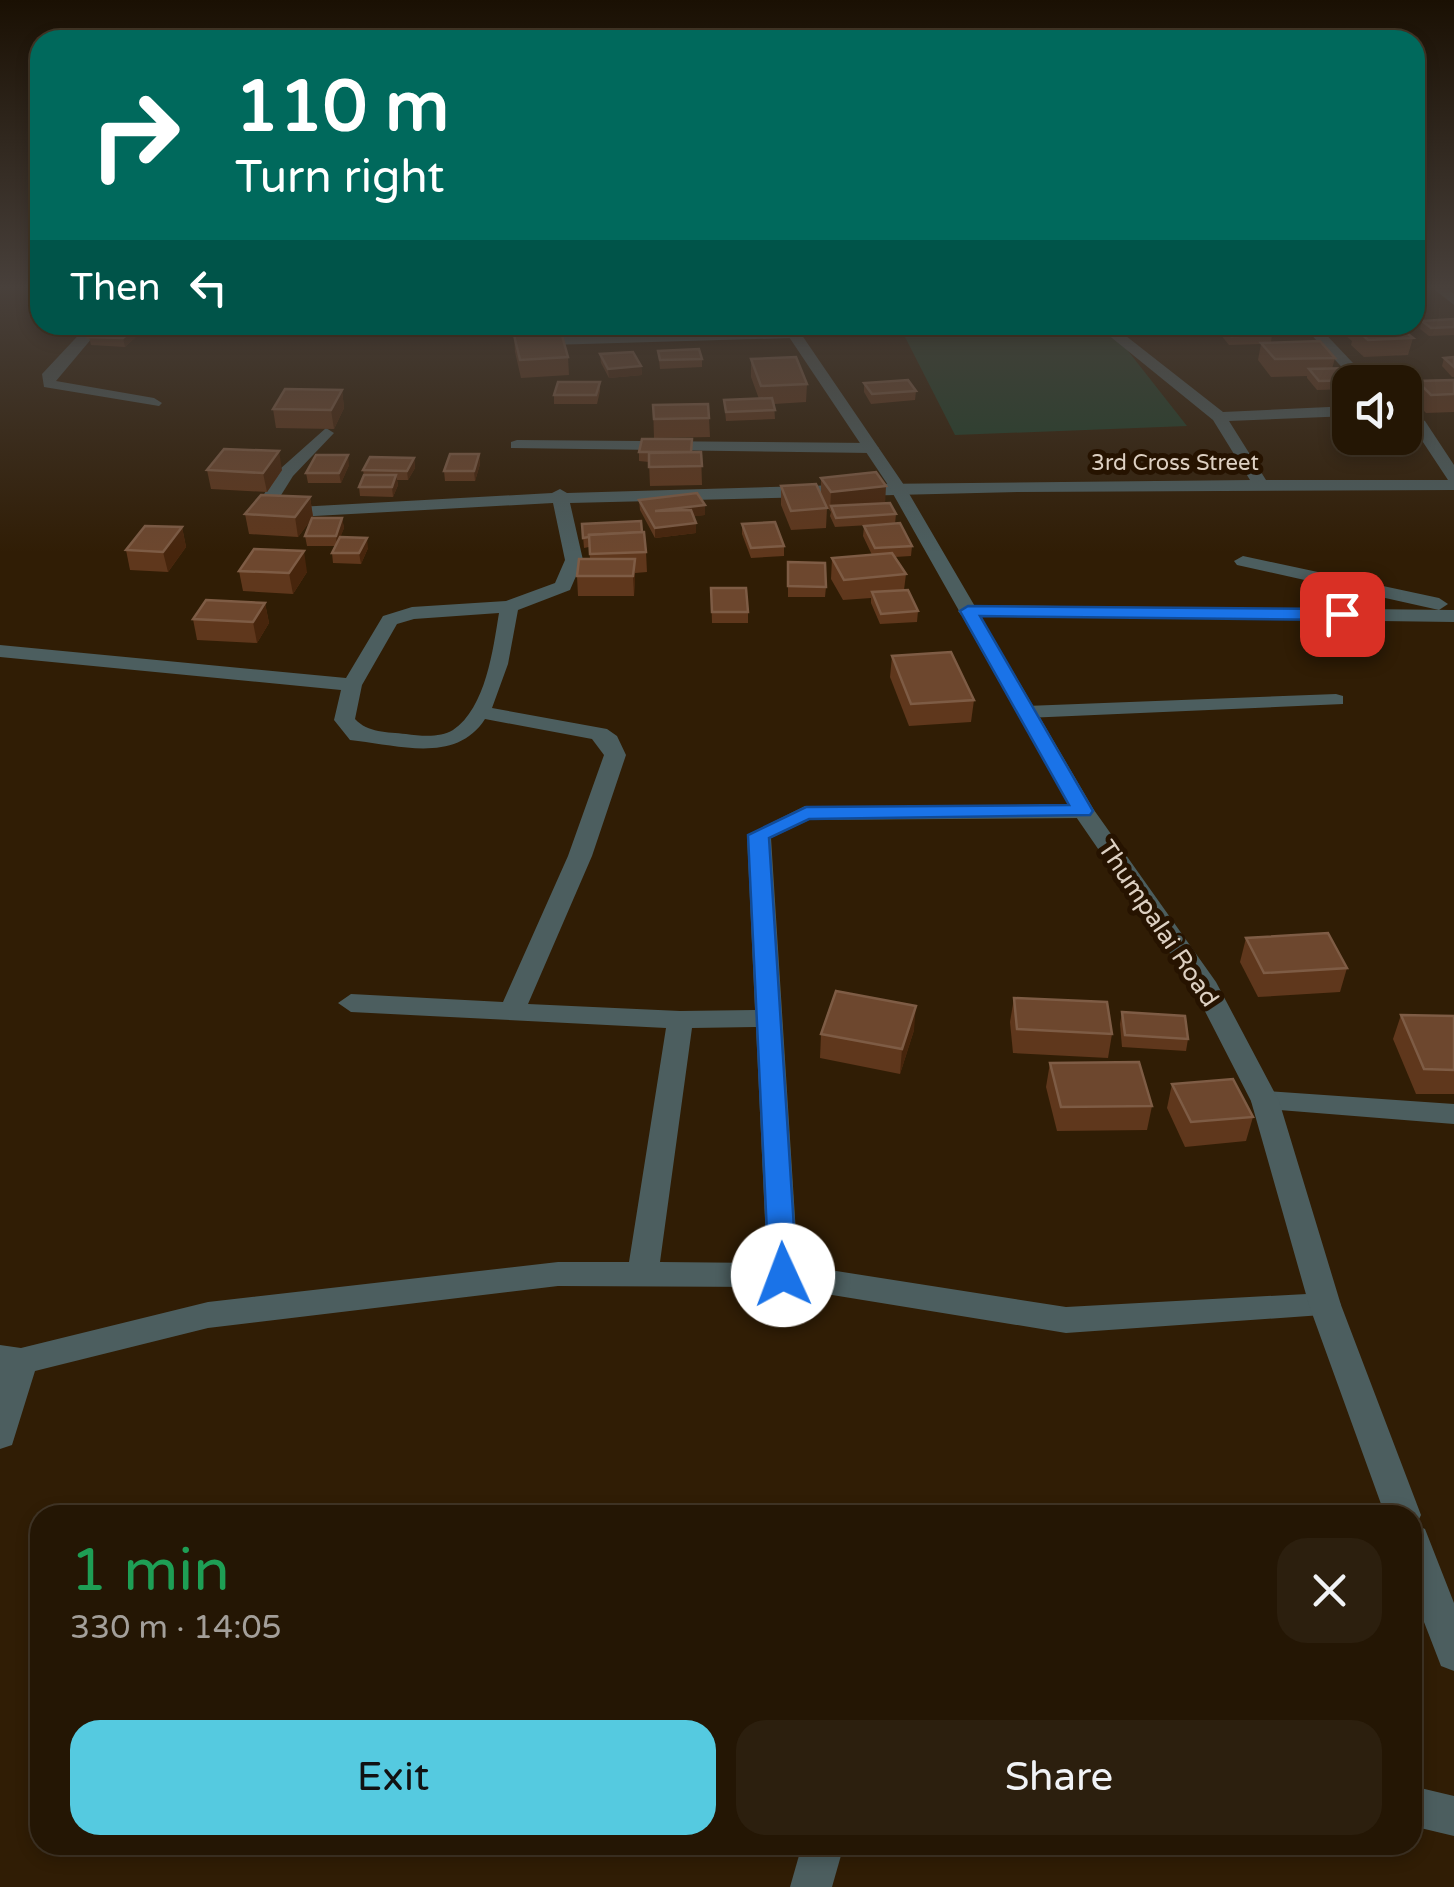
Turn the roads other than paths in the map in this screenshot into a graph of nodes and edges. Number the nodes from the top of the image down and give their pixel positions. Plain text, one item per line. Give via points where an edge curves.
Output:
1 (47, 377) edge
2 (823, 377) edge
3 (1169, 377) edge
4 (154, 402) dead end
5 (1332, 412) edge
6 (1219, 417) junction
7 (1422, 430) edge
8 (326, 433) dead end
9 (517, 445) dead end
10 (871, 448) junction
11 (1454, 481) edge
12 (896, 485) junction
13 (1261, 485) junction
14 (560, 494) junction
15 (1244, 561) dead end
16 (509, 607) junction
17 (1454, 608) edge
18 (968, 611) junction
19 (1454, 616) edge
20 (0, 651) edge
21 (352, 685) junction
22 (1336, 700) dead end
23 (479, 712) junction
24 (1026, 712) junction
25 (1082, 811) junction
26 (351, 1003) dead end
27 (512, 1012) junction
28 (768, 1018) junction
29 (680, 1020) junction
30 (1264, 1102) junction
31 (1454, 1114) edge
32 (643, 1274) junction
33 (783, 1275) junction
34 (1326, 1305) junction
35 (10, 1359) edge
36 (0, 1435) edge
37 (1399, 1505) edge
38 (1422, 1567) edge
39 (1454, 1653) edge
40 (1422, 1808) edge
41 (1454, 1816) edge
42 (820, 1855) edge
43 (812, 1887) edge

1 - 4 street via 49,384
2 - 10 street, Thumpalai Road
3 - 6 street
5 - 6 street
6 - 13 street
7 - 11 street
8 - 14 street, 3rd Cross Street via 286,473 268,502 275,508 296,512
9 - 10 street
10 - 12 street, Thumpalai Road
11 - 13 street, 3rd Cross Street
12 - 13 street, 3rd Cross Street
12 - 14 street, 3rd Cross Street
12 - 18 street, Thumpalai Road
14 - 16 street via 574,560 563,586
15 - 17 street
16 - 21 street via 396,616
16 - 23 street via 502,658
18 - 19 street
18 - 24 street, Thumpalai Road
20 - 21 street
21 - 23 street via 344,720 358,734 448,741 464,734
22 - 24 street
23 - 27 street via 598,734 615,755 580,856
24 - 25 street, Thumpalai Road
25 - 28 street via 806,813 758,835
25 - 30 street, Thumpalai Road via 1203,982
26 - 27 street
27 - 29 street
28 - 29 street
28 - 33 street
29 - 32 street
30 - 31 street
30 - 34 street, Thumpalai Road
32 - 33 street
32 - 35 street via 558,1274 208,1315
33 - 34 street via 1066,1320
34 - 37 street, Thumpalai Road
35 - 36 street
38 - 39 street
40 - 41 street
42 - 43 street

